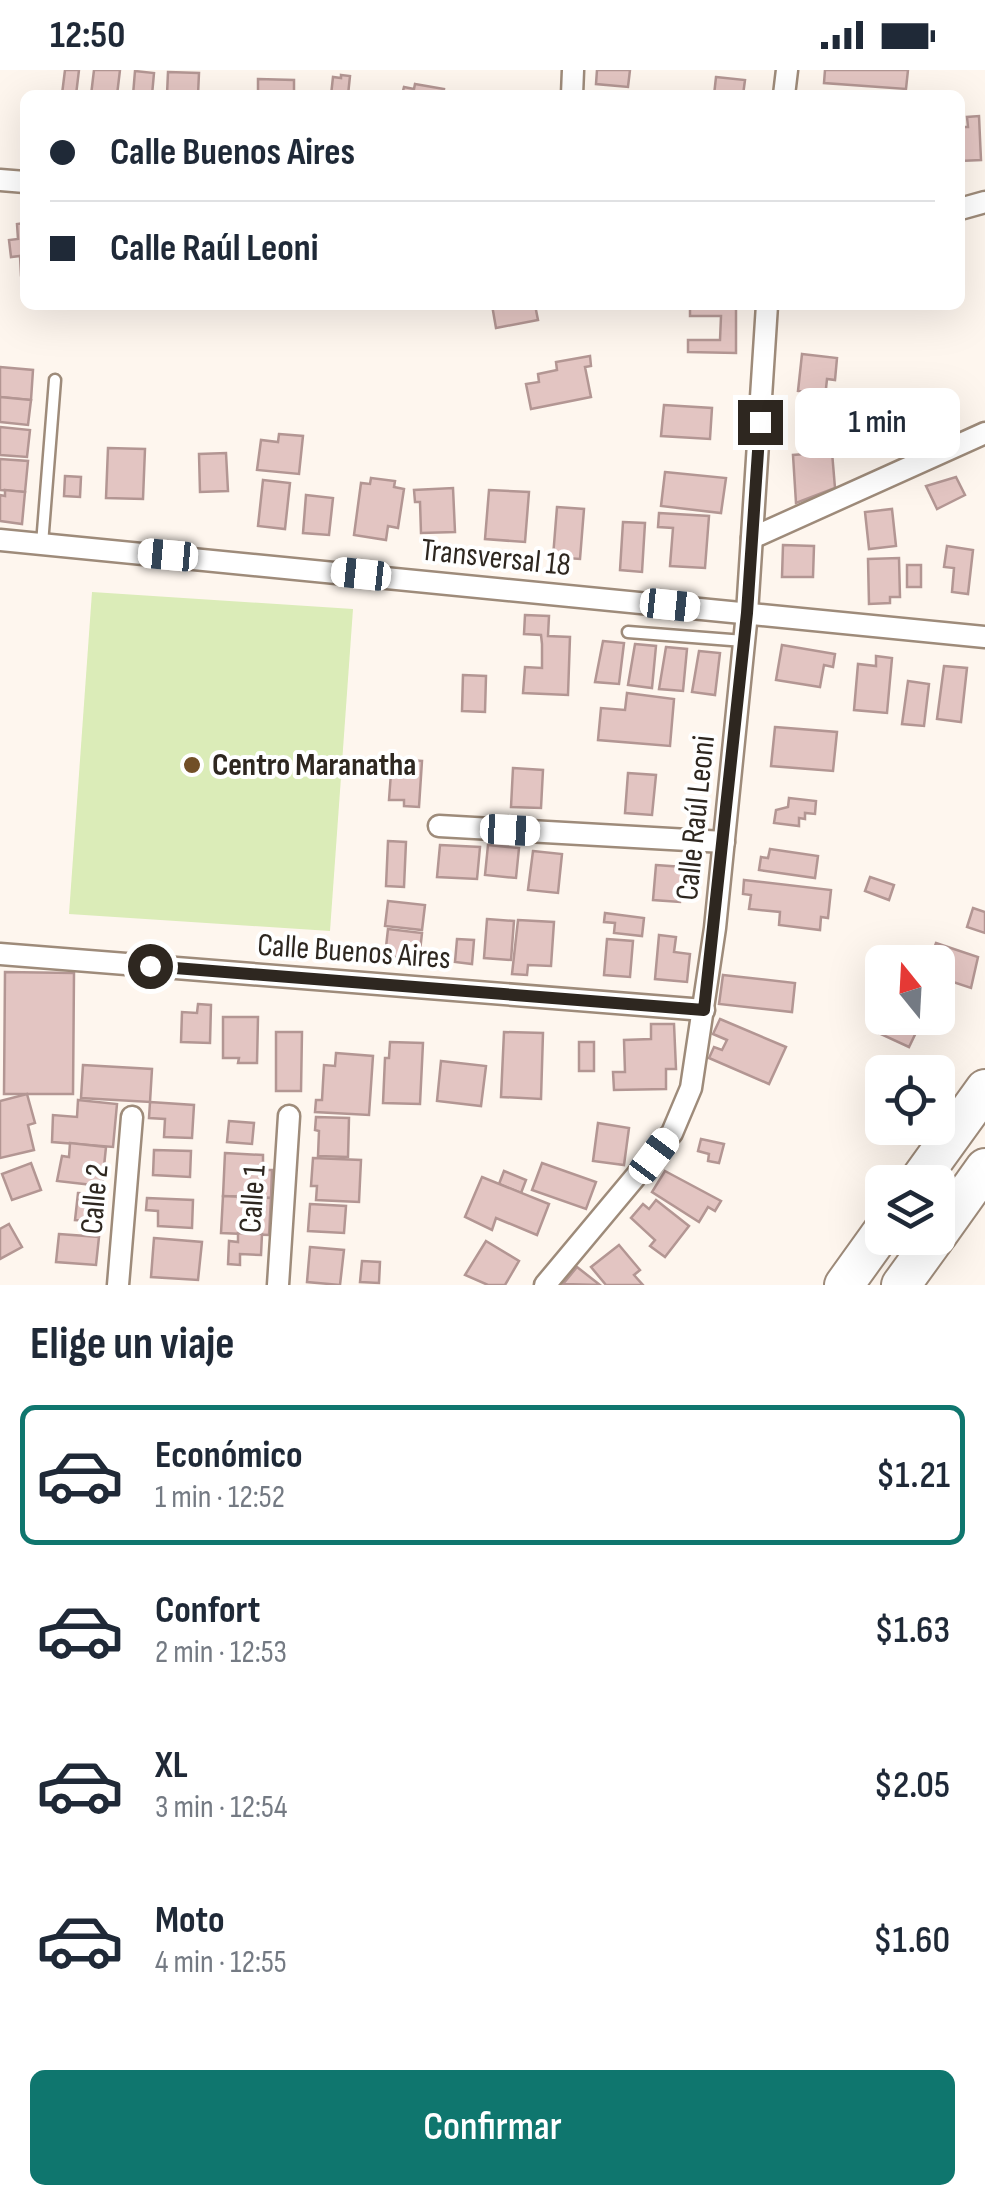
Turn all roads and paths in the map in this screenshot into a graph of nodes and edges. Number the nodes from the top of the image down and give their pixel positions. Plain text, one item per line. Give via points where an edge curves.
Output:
1 (767, 310) edge
2 (56, 380) dead end
3 (985, 433) edge
4 (752, 538) junction
5 (0, 540) edge
6 (42, 544) junction
7 (747, 613) junction
8 (628, 632) dead end
9 (985, 637) edge
10 (744, 641) junction
11 (439, 826) dead end
12 (724, 842) junction
13 (0, 954) edge
14 (704, 1010) junction
15 (985, 1089) edge
16 (289, 1116) dead end
17 (132, 1117) dead end
18 (930, 1165) edge
19 (985, 1168) edge
20 (955, 1210) edge
21 (866, 1255) edge
22 (922, 1255) edge
23 (118, 1285) edge
24 (278, 1285) edge
25 (544, 1285) edge
26 (844, 1285) edge
27 (900, 1285) edge

1 - 4 street, Calle Raúl Leoni
2 - 6 lane
3 - 4 street
4 - 7 street, Calle Raúl Leoni
5 - 6 street, Transversal 18
6 - 7 street, Transversal 18
7 - 9 street, Transversal 18
7 - 10 street, Calle Raúl Leoni
8 - 10 lane
10 - 12 street, Calle Raúl Leoni
11 - 12 street
12 - 14 street, Calle Raúl Leoni
13 - 14 street, Calle Buenos Aires
14 - 25 street, Calle Raúl Leoni via 691,1088 672,1133
15 - 18 highway
16 - 24 street, Calle 1
17 - 23 street, Calle 2
19 - 20 highway
21 - 26 highway
22 - 27 highway

